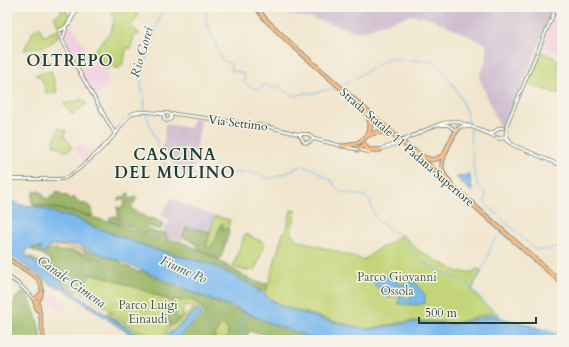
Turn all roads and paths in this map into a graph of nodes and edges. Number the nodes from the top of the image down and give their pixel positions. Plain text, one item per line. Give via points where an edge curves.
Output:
1 (77, 7) edge
2 (257, 7) edge
3 (554, 7) edge
4 (359, 105) junction
5 (165, 115) junction
6 (171, 116) junction
7 (453, 122) junction
8 (460, 123) junction
9 (507, 124) junction
10 (439, 126) junction
11 (473, 127) junction
12 (452, 128) junction
13 (459, 128) junction
14 (502, 128) junction
15 (496, 130) junction
16 (506, 131) junction
17 (115, 134) junction
18 (488, 134) junction
19 (496, 135) junction
20 (506, 135) junction
21 (303, 136) junction
22 (310, 137) junction
23 (366, 137) junction
24 (452, 138) junction
25 (504, 138) junction
26 (314, 139) junction
27 (398, 139) junction
28 (310, 141) junction
29 (364, 144) junction
30 (511, 144) junction
31 (342, 146) junction
32 (358, 150) junction
33 (380, 150) junction
34 (413, 150) junction
35 (446, 153) junction
36 (562, 166) edge
37 (8, 180) edge
38 (451, 183) junction
39 (7, 258) edge
40 (536, 259) junction
41 (7, 276) edge
42 (562, 282) edge
43 (37, 299) junction
44 (44, 340) edge

1 - 17 street via 63,33 64,41
2 - 4 highway, Strada Statale 11 Padana Superiore via 277,31
2 - 34 highway, Strada Statale 11 Padana Superiore via 291,41
3 - 9 street via 553,15
4 - 23 highway via 370,120 370,129
4 - 27 highway, Strada Statale 11 Padana Superiore
5 - 6 street
5 - 6 street via 164,119 167,121
5 - 17 street via 146,112 132,114
6 - 21 street, Via Settimo via 261,125
7 - 8 street
7 - 10 street
7 - 12 street
8 - 11 street
8 - 13 street
9 - 14 street
9 - 16 street
10 - 12 street via 446,124
10 - 33 street, bridge
11 - 13 street
11 - 18 street
12 - 13 street
12 - 24 highway
13 - 24 highway
14 - 15 street
14 - 15 street via 497,124
14 - 16 street
15 - 18 street
15 - 19 street
16 - 20 street
17 - 37 street via 82,166 65,178
18 - 19 street
19 - 25 street via 500,139
20 - 25 street
20 - 30 street
21 - 22 street via 308,134
21 - 28 street via 302,141
22 - 26 street
22 - 28 street
23 - 27 highway via 380,131
23 - 29 highway
23 - 31 highway via 354,145
24 - 35 highway
25 - 30 street
26 - 28 street
26 - 31 street
27 - 40 highway, Strada Statale 11 Padana Superiore
29 - 32 highway
29 - 33 highway via 368,150
30 - 36 street
31 - 32 street
32 - 33 street
34 - 35 highway via 432,160
34 - 38 highway, Strada Statale 11 Padana Superiore
35 - 38 highway via 442,169
38 - 40 highway, Strada Statale 11 Padana Superiore
39 - 43 main road via 40,283 41,293
40 - 42 highway, Strada Statale 11 Padana Superiore
41 - 43 street
43 - 44 main road

